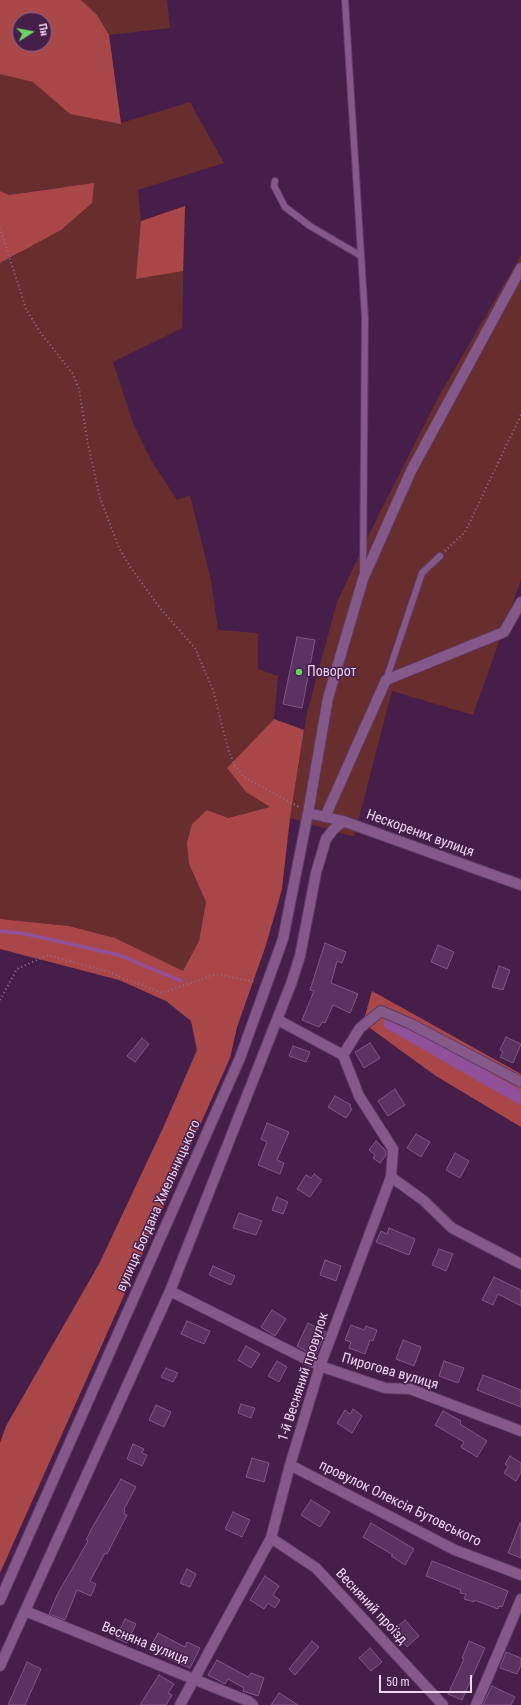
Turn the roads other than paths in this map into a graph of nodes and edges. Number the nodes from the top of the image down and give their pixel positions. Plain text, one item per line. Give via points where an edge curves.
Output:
1 (345, 0) edge
2 (275, 181) dead end
3 (361, 256) junction
4 (521, 268) edge
5 (440, 556) road end
6 (363, 579) junction
7 (521, 602) edge
8 (386, 680) junction
9 (308, 813) junction
10 (325, 817) junction
11 (343, 821) junction
12 (521, 885) edge
13 (278, 1020) junction
14 (343, 1055) junction
15 (521, 1082) edge
16 (391, 1177) junction
17 (521, 1264) edge
18 (170, 1291) junction
19 (320, 1366) junction
20 (521, 1430) edge
21 (290, 1465) junction
22 (270, 1538) junction
23 (521, 1575) edge
24 (521, 1599) edge
25 (0, 1600) edge
26 (25, 1611) junction
27 (0, 1666) edge
28 (195, 1680) junction
29 (180, 1705) edge
30 (253, 1705) edge
31 (443, 1705) edge
32 (476, 1705) edge

1 - 3 lane
2 - 3 lane via 274,186 285,207 310,226
3 - 6 lane via 365,318
4 - 6 street, вулиця Богдана Хмельницького via 411,471
5 - 8 lane via 422,573
6 - 9 street, вулиця Богдана Хмельницького via 328,698
7 - 8 street via 504,632
8 - 10 street
9 - 10 street, Нескорених вулиця
9 - 25 street, вулиця Богдана Хмельницького via 283,939 240,1058
10 - 11 street, Нескорених вулиця
11 - 12 street, Нескорених вулиця
11 - 13 street via 326,839 316,873 300,956
13 - 14 street
13 - 18 street
14 - 15 street via 360,1028 381,1011
14 - 16 street, 1-й Весняний провулок via 359,1096 393,1149
16 - 17 street via 423,1200 452,1228
16 - 19 street, 1-й Весняний провулок
18 - 19 street, Пирогова вулиця
18 - 26 street
19 - 20 street, Пирогова вулиця via 385,1388 410,1389
19 - 21 street, 1-й Весняний провулок
21 - 22 street, 1-й Весняний провулок
21 - 23 street, провулок Олексія Бутовського via 455,1550
22 - 28 street, 1-й Весняний провулок
22 - 31 street, Весняний проїзд via 316,1568
24 - 32 street
26 - 27 street
26 - 28 street, Весняна вулиця
28 - 29 street, 1-й Весняний провулок
28 - 30 street, Весняна вулиця

